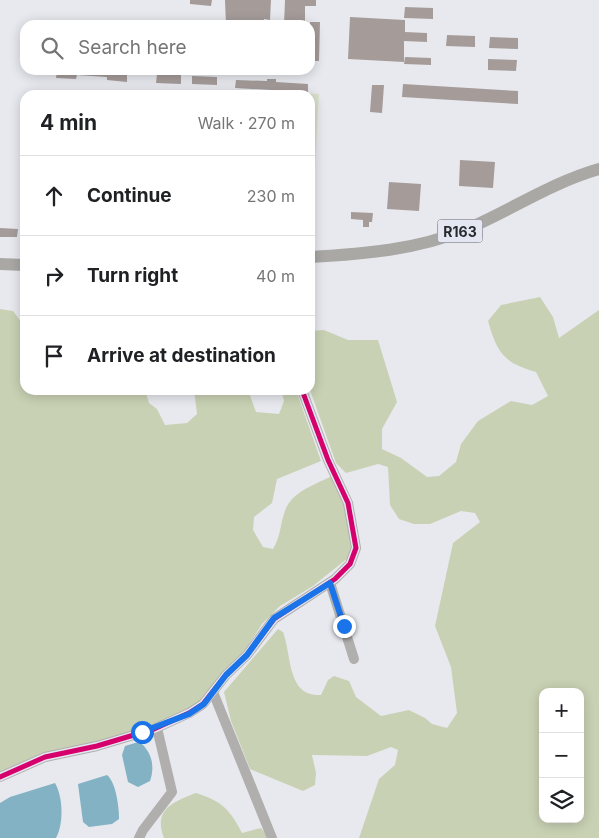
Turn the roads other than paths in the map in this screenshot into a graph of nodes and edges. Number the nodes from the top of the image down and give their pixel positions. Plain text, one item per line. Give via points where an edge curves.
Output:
1 (599, 169) edge
2 (315, 257) edge
3 (0, 264) edge
4 (20, 265) edge
5 (304, 395) edge
6 (330, 583) junction
7 (354, 659) dead end
8 (213, 692) junction
9 (157, 728) junction
10 (0, 777) edge
11 (139, 838) edge
12 (272, 838) edge

1 - 2 main road, R163 via 466,229 434,240 376,252
3 - 4 main road
5 - 6 street via 348,503 356,548 350,564
6 - 7 street
6 - 8 street via 274,618 247,655
8 - 9 street via 204,704 189,714
8 - 12 street
9 - 10 street via 46,757
9 - 11 street via 172,792

